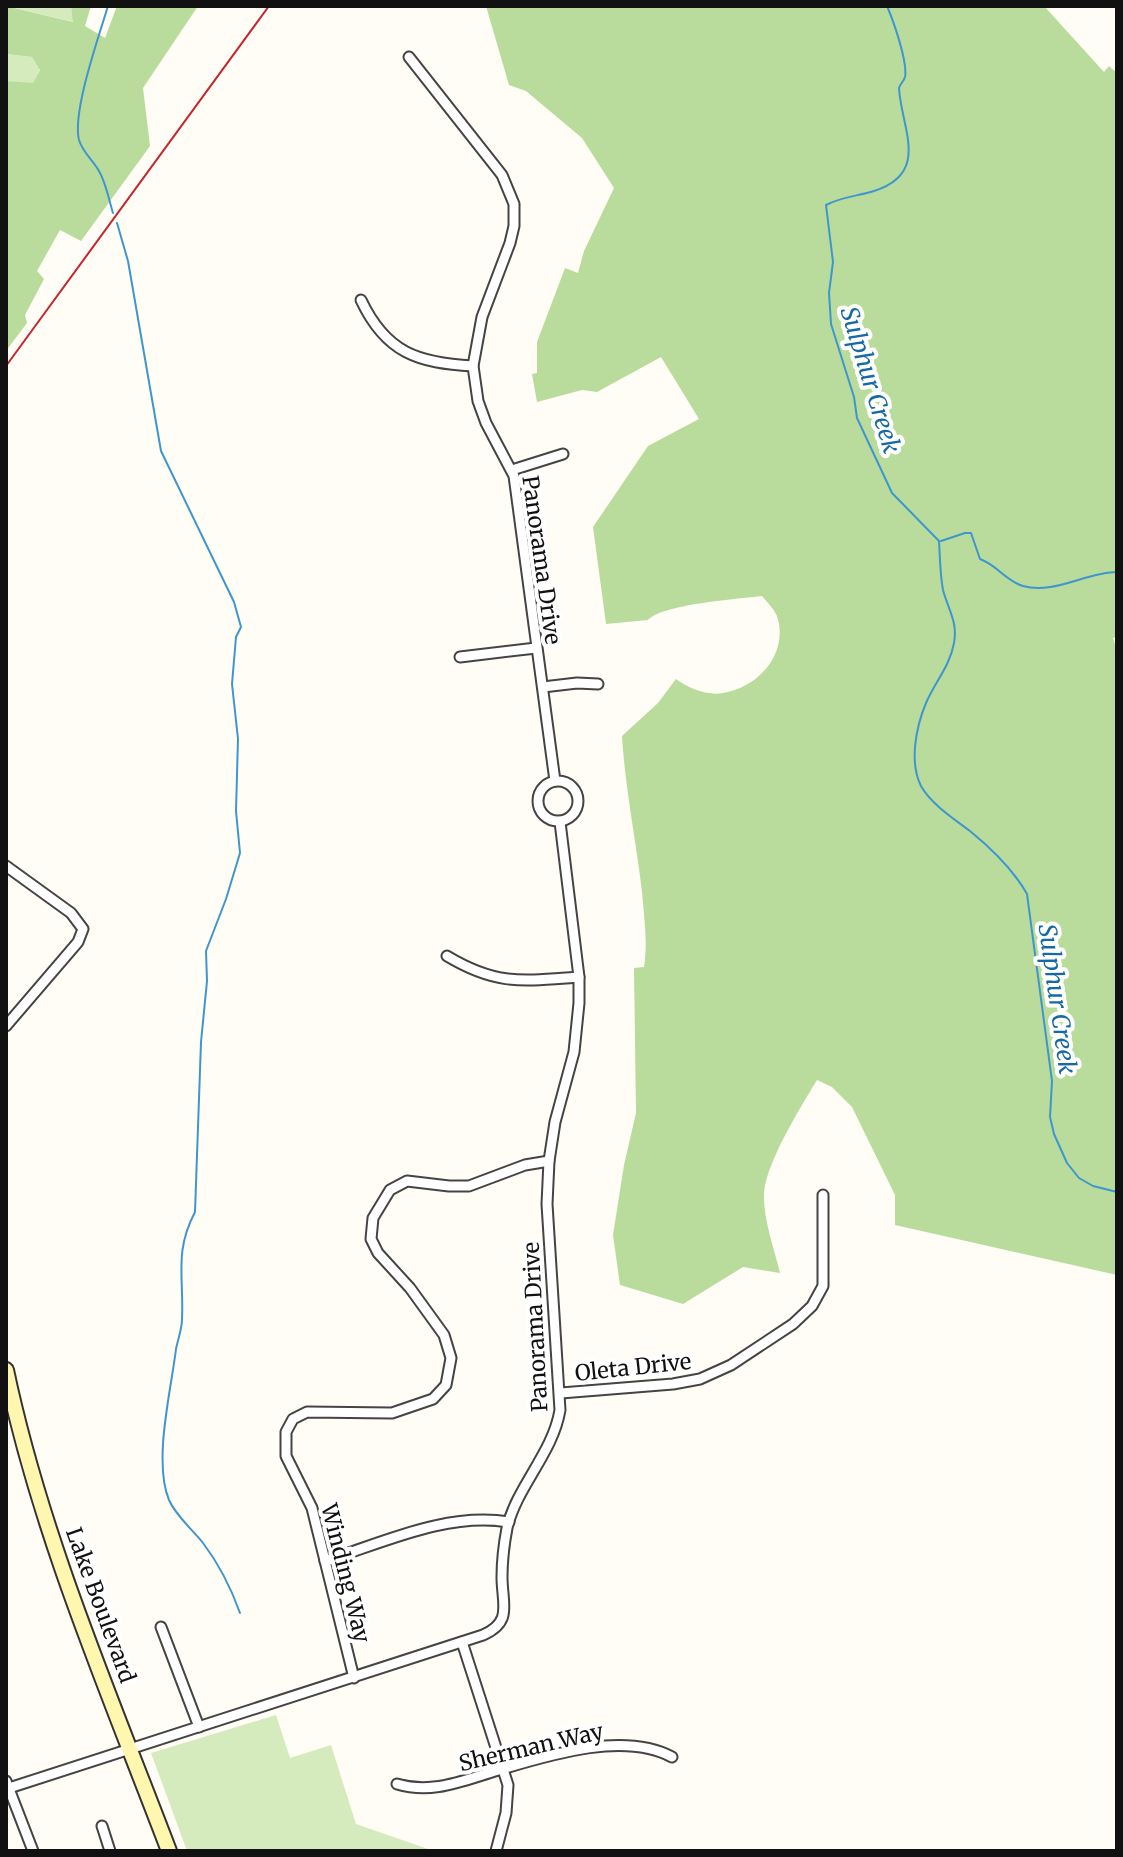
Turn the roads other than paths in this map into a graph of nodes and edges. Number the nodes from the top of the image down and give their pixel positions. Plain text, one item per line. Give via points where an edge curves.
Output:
1 (409, 57) dead end
2 (361, 300) dead end
3 (473, 366) junction
4 (563, 454) dead end
5 (512, 470) junction
6 (536, 648) junction
7 (460, 657) dead end
8 (598, 684) dead end
9 (543, 687) junction
10 (555, 781) junction
11 (560, 822) junction
12 (6, 866) edge
13 (447, 956) dead end
14 (579, 977) junction
15 (6, 1026) edge
16 (549, 1161) junction
17 (823, 1195) dead end
18 (6, 1370) edge
19 (561, 1393) junction
20 (509, 1522) junction
21 (325, 1561) junction
22 (161, 1627) dead end
23 (462, 1642) junction
24 (354, 1678) junction
25 (199, 1727) junction
26 (131, 1750) junction
27 (672, 1757) dead end
28 (504, 1769) junction
29 (397, 1784) dead end
30 (7, 1786) edge
31 (102, 1826) dead end
32 (33, 1851) edge
33 (110, 1851) edge
34 (169, 1851) edge
35 (496, 1851) edge

1 - 3 street, Panorama Drive via 502,175 514,204 510,243 482,317
2 - 3 street via 374,326 400,350 424,361
3 - 5 street, Panorama Drive via 486,423
4 - 5 street
5 - 6 street, Panorama Drive
6 - 7 street
6 - 9 street, Panorama Drive
8 - 9 street
9 - 10 street, Panorama Drive
10 - 11 street via 543,787 538,805 548,819
10 - 11 street via 567,783 578,798 575,812
11 - 14 street, Panorama Drive
12 - 15 street via 71,913 83,929 78,942
13 - 14 street via 497,979
14 - 16 street, Panorama Drive via 576,1041
16 - 19 street, Panorama Drive via 547,1204
16 - 21 street, Winding Way via 469,1186 400,1183 375,1212 371,1239 444,1335 451,1351 450,1372 438,1396 415,1407 376,1414 310,1411 291,1421 286,1456 312,1508
17 - 19 street, Oleta Drive via 823,1286 793,1324 700,1379
18 - 26 main road, Lake Boulevard via 48,1526
19 - 20 street, Panorama Drive via 557,1425
20 - 21 street via 451,1521
20 - 23 street, Panorama Drive via 503,1617 495,1629
21 - 24 street, Winding Way
22 - 25 street
23 - 24 street, Panorama Drive
23 - 28 street
24 - 25 street, Panorama Drive
25 - 26 street, Panorama Drive
26 - 30 street, Panorama Drive
26 - 34 main road, Lake Boulevard
27 - 28 street, Sherman Way via 618,1745
28 - 29 street, Sherman Way via 441,1788
28 - 35 street via 507,1806
30 - 32 street
31 - 33 street

